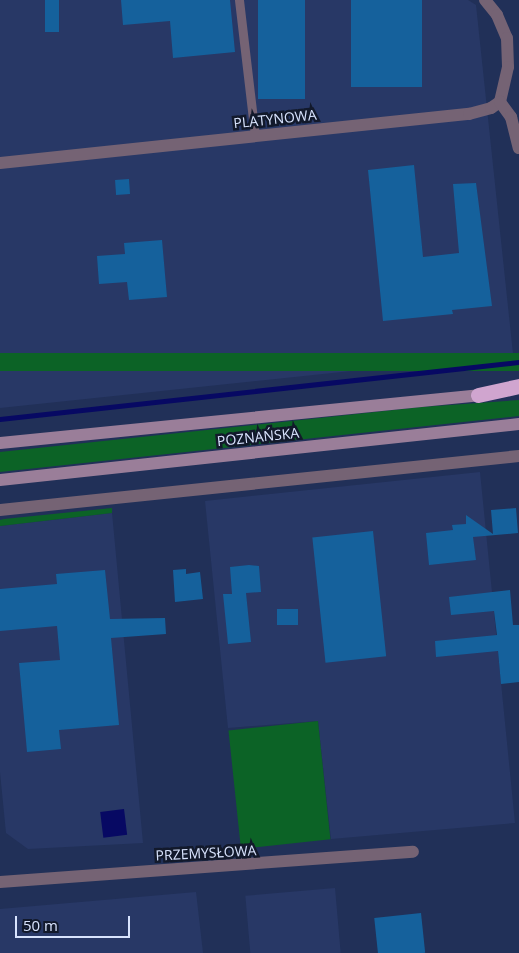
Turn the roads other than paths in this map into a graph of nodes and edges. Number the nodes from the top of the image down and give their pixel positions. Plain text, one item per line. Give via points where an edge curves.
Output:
1 (239, 0) edge
2 (485, 0) edge
3 (500, 102) junction
4 (255, 136) junction
5 (519, 148) edge
6 (0, 162) edge
7 (519, 386) edge
8 (519, 391) edge
9 (478, 395) junction
10 (519, 424) edge
11 (0, 443) edge
12 (519, 456) edge
13 (0, 480) edge
14 (0, 510) edge
15 (413, 852) dead end
16 (0, 882) edge

1 - 4 lane
2 - 3 street via 497,15 507,38 507,82
3 - 4 street, PLATYNOWA via 475,113
3 - 5 street via 511,117
4 - 6 street, PLATYNOWA
7 - 9 highway
8 - 9 main road, POZNAŃSKA
9 - 11 main road, POZNAŃSKA
10 - 13 main road, POZNAŃSKA
12 - 14 street
15 - 16 street, PRZEMYSŁOWA via 290,864

